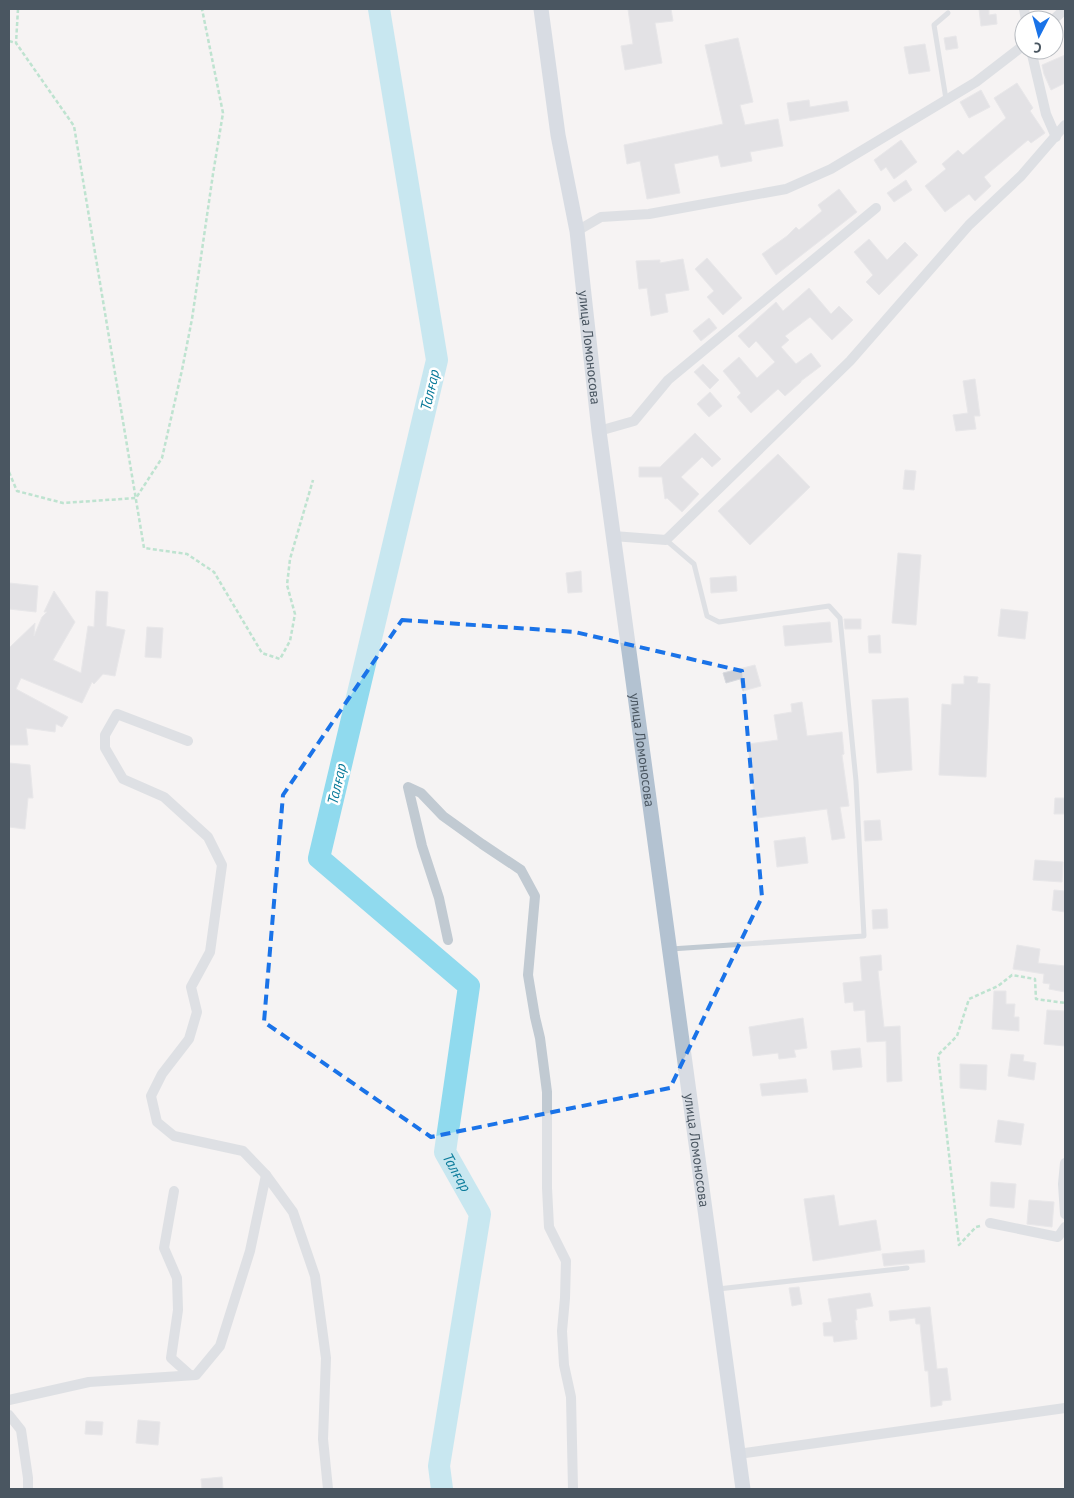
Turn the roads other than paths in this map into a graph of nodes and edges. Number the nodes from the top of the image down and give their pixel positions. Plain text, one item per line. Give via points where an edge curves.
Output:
1 (541, 9) edge
2 (948, 13) dead end
3 (1014, 53) edge
4 (1033, 60) edge
5 (946, 100) junction
6 (1065, 125) edge
7 (1056, 137) junction
8 (876, 208) dead end
9 (577, 231) junction
10 (599, 431) junction
11 (613, 536) junction
12 (666, 540) junction
13 (188, 741) dead end
14 (448, 940) dead end
15 (669, 950) junction
16 (1065, 1163) edge
17 (266, 1175) junction
18 (174, 1191) dead end
19 (1065, 1214) edge
20 (990, 1223) road end
21 (1065, 1227) edge
22 (906, 1268) dead end
23 (715, 1289) junction
24 (190, 1375) junction
25 (9, 1400) edge
26 (1065, 1408) edge
27 (9, 1415) edge
28 (738, 1454) junction
29 (28, 1489) edge
30 (328, 1489) edge
31 (573, 1489) edge
32 (742, 1489) edge

1 - 9 main road, улица Ломоносова via 558,135
2 - 5 lane via 934,25
3 - 5 street
4 - 7 street via 1046,114
5 - 9 street via 831,169 786,189 649,214 601,217
6 - 7 street
7 - 12 street via 1021,176 968,225 850,360
8 - 10 street via 668,380 634,421
9 - 10 main road, улица Ломоносова
10 - 11 main road, улица Ломоносова
11 - 12 street
11 - 15 main road, улица Ломоносова
12 - 15 lane via 694,564 707,616 719,622 829,606 840,618 856,780 864,936
13 - 17 street via 117,714 105,735 105,748 123,779 164,798 208,837 222,865 210,952 191,987 197,1012 189,1039 162,1074 151,1096 157,1122 174,1136 243,1151
14 - 31 street via 408,788 421,793 443,816 521,870 535,896 528,975 547,1092 549,1227 566,1261 562,1331 564,1365 571,1397
15 - 23 main road, улица Ломоносова
16 - 19 street
17 - 24 street via 250,1251 220,1346 196,1375
17 - 30 street via 292,1212 315,1276 326,1358 323,1440
18 - 24 street via 164,1248 177,1278 178,1310 171,1358
20 - 21 street via 1058,1237
22 - 23 lane
23 - 28 main road, улица Ломоносова
24 - 25 street via 89,1382
26 - 28 street
27 - 29 street via 22,1430
28 - 32 main road, улица Ломоносова

